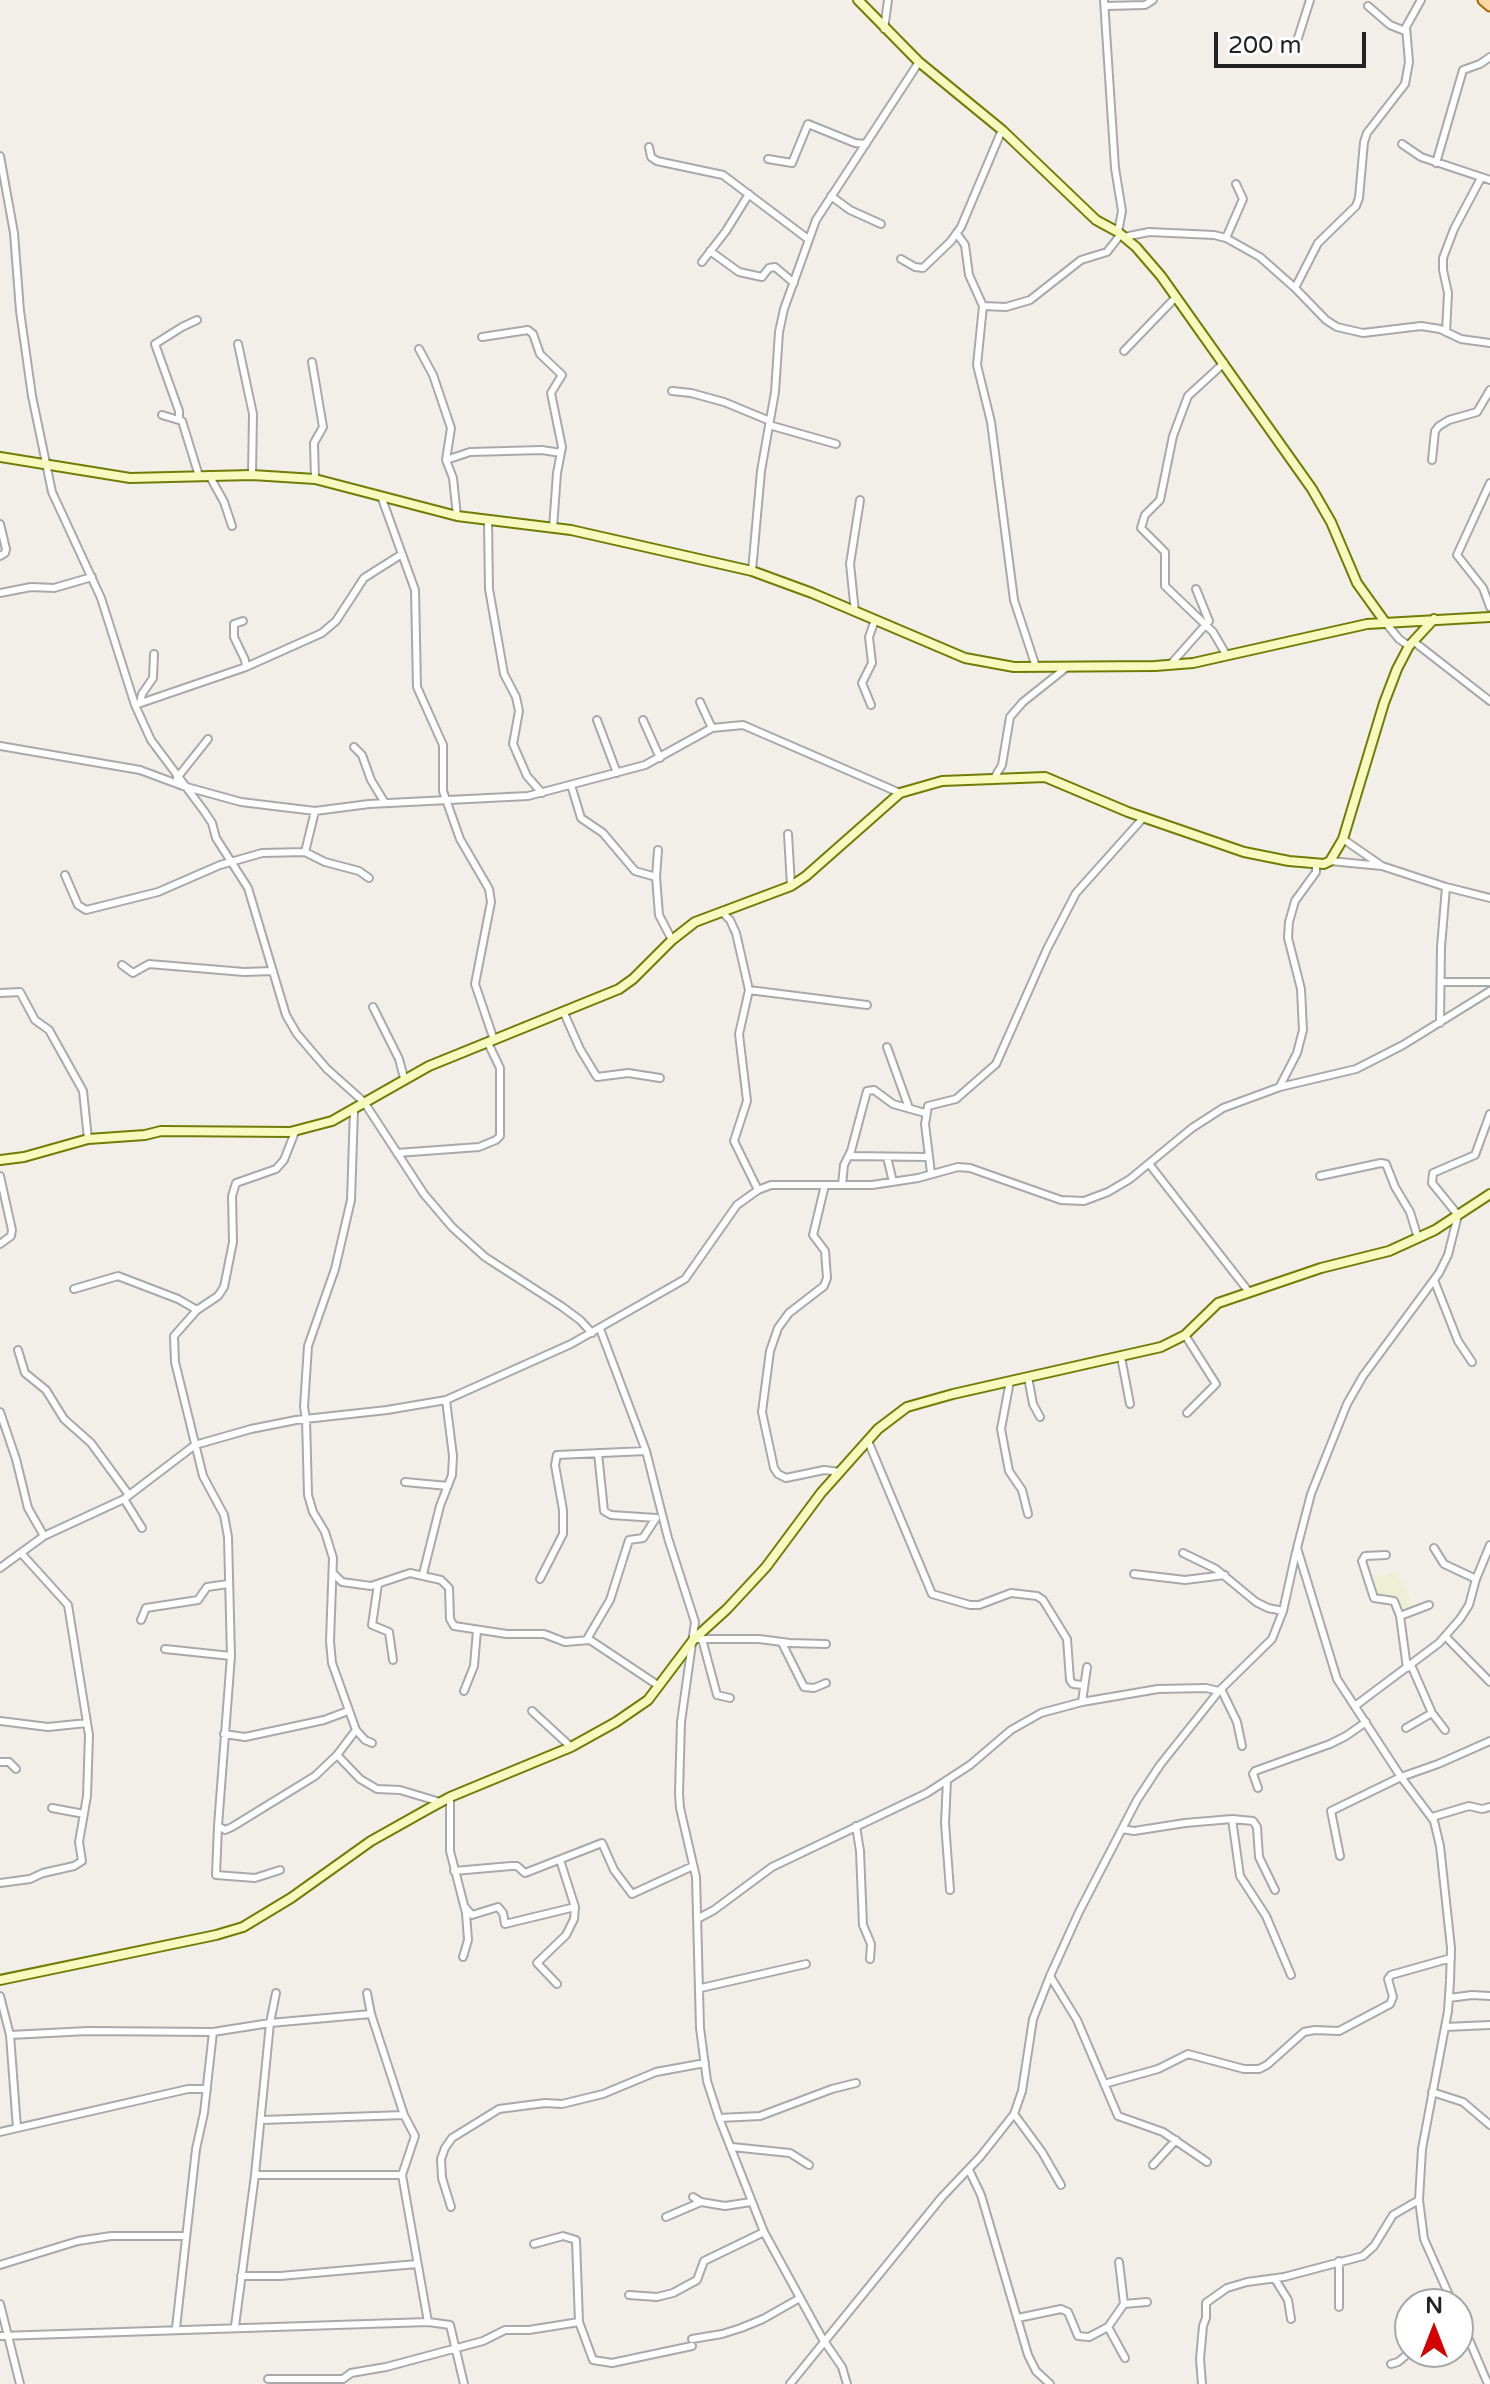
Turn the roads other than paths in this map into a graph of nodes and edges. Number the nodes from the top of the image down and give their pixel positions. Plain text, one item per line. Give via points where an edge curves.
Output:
1 (858, 0) edge
2 (888, 0) edge
3 (1153, 0) edge
4 (1310, 0) edge
5 (1421, 0) edge
6 (1483, 0) edge
7 (1104, 3) edge
8 (1368, 6) dead end
9 (1490, 6) edge
10 (884, 29) junction
11 (1405, 31) junction
12 (1297, 41) dead end
13 (1490, 57) edge
14 (919, 62) junction
15 (1002, 130) junction
16 (866, 144) junction
17 (1402, 144) dead end
18 (649, 147) dead end
19 (0, 156) edge
20 (768, 159) dead end
21 (1436, 163) junction
22 (1481, 178) junction
23 (1490, 180) edge
24 (1236, 184) dead end
25 (749, 194) junction
26 (831, 196) junction
27 (881, 224) dead end
28 (957, 234) junction
29 (1137, 234) junction
30 (1121, 235) junction
31 (1226, 238) junction
32 (808, 239) junction
33 (1136, 247) junction
34 (710, 251) junction
35 (901, 259) dead end
36 (702, 262) dead end
37 (794, 283) junction
38 (1295, 288) junction
39 (1176, 297) junction
40 (983, 306) junction
41 (197, 320) dead end
42 (1446, 332) junction
43 (482, 337) dead end
44 (1490, 343) edge
45 (238, 344) dead end
46 (419, 349) dead end
47 (1124, 351) dead end
48 (312, 362) dead end
49 (1224, 363) junction
50 (1490, 390) edge
51 (672, 391) dead end
52 (1481, 408) junction
53 (162, 415) dead end
54 (1490, 415) edge
55 (179, 418) junction
56 (770, 423) junction
57 (836, 444) dead end
58 (561, 453) junction
59 (0, 457) edge
60 (446, 460) junction
61 (1432, 460) dead end
62 (46, 465) junction
63 (252, 475) junction
64 (204, 476) junction
65 (315, 479) junction
66 (1490, 483) edge
67 (381, 496) junction
68 (860, 500) dead end
69 (457, 516) junction
70 (488, 521) junction
71 (0, 524) edge
72 (232, 526) dead end
73 (553, 528) junction
74 (402, 554) junction
75 (0, 556) edge
76 (752, 571) junction
77 (92, 577) junction
78 (1196, 589) dead end
79 (0, 593) edge
80 (1490, 607) edge
81 (855, 612) junction
82 (1490, 617) edge
83 (1434, 619) junction
84 (875, 620) junction
85 (243, 621) dead end
86 (1385, 622) junction
87 (1207, 626) junction
88 (1411, 643) junction
89 (154, 654) dead end
90 (1227, 656) junction
91 (1170, 665) junction
92 (246, 667) junction
93 (1036, 667) junction
94 (1067, 667) junction
95 (1490, 701) edge
96 (700, 702) dead end
97 (138, 704) junction
98 (871, 705) dead end
99 (597, 720) dead end
100 (643, 720) dead end
101 (712, 728) junction
102 (208, 739) dead end
103 (0, 746) edge
104 (354, 747) dead end
105 (660, 758) junction
106 (617, 773) junction
107 (177, 778) junction
108 (993, 780) junction
109 (571, 785) junction
110 (183, 786) junction
111 (542, 793) junction
112 (900, 793) junction
113 (446, 801) junction
114 (385, 803) junction
115 (315, 811) junction
116 (1144, 817) junction
117 (788, 834) dead end
118 (1343, 839) junction
119 (658, 850) dead end
120 (305, 852) junction
121 (1330, 861) junction
122 (232, 862) junction
123 (1316, 865) junction
124 (1382, 866) junction
125 (65, 875) dead end
126 (656, 877) junction
127 (369, 878) dead end
128 (791, 886) junction
129 (1446, 887) junction
130 (1490, 898) edge
131 (722, 912) junction
132 (672, 940) junction
133 (122, 965) dead end
134 (273, 971) junction
135 (1442, 982) junction
136 (1490, 982) edge
137 (749, 990) junction
138 (1490, 991) edge
139 (0, 993) edge
140 (867, 1005) dead end
141 (373, 1007) dead end
142 (564, 1013) junction
143 (1440, 1023) junction
144 (491, 1042) junction
145 (887, 1047) dead end
146 (404, 1078) junction
147 (660, 1078) dead end
148 (1280, 1087) junction
149 (364, 1102) junction
150 (909, 1108) junction
151 (354, 1110) junction
152 (925, 1113) junction
153 (1490, 1114) edge
154 (295, 1132) junction
155 (88, 1139) junction
156 (397, 1153) junction
157 (849, 1156) junction
158 (887, 1157) junction
159 (929, 1157) junction
160 (0, 1160) edge
161 (1150, 1165) junction
162 (931, 1173) junction
163 (0, 1176) edge
164 (1320, 1176) dead end
165 (893, 1182) junction
166 (825, 1185) junction
167 (842, 1185) junction
168 (758, 1190) junction
169 (1490, 1194) edge
170 (1458, 1215) junction
171 (1418, 1238) junction
172 (0, 1244) edge
173 (1434, 1280) junction
174 (74, 1289) dead end
175 (1249, 1292) junction
176 (197, 1310) junction
177 (600, 1329) junction
178 (592, 1333) junction
179 (1185, 1335) junction
180 (18, 1350) dead end
181 (1121, 1357) junction
182 (1472, 1362) dead end
183 (1028, 1377) junction
184 (1010, 1381) junction
185 (446, 1400) junction
186 (1130, 1404) dead end
187 (0, 1412) edge
188 (1187, 1413) dead end
189 (1040, 1417) dead end
190 (306, 1419) junction
191 (868, 1441) junction
192 (195, 1445) junction
193 (646, 1451) junction
194 (598, 1453) junction
195 (840, 1472) junction
196 (405, 1482) dead end
197 (448, 1486) junction
198 (127, 1497) junction
199 (1028, 1514) dead end
200 (659, 1518) junction
201 (142, 1528) dead end
202 (44, 1536) junction
203 (1490, 1545) edge
204 (1297, 1548) junction
205 (1434, 1548) dead end
206 (21, 1553) junction
207 (1183, 1553) dead end
208 (1386, 1555) dead end
209 (1488, 1556) edge
210 (0, 1568) edge
211 (333, 1573) junction
212 (423, 1574) junction
213 (1134, 1574) dead end
214 (1225, 1575) junction
215 (540, 1579) dead end
216 (1476, 1579) junction
217 (228, 1584) junction
218 (378, 1584) junction
219 (1429, 1605) dead end
220 (1283, 1611) junction
221 (1400, 1616) junction
222 (141, 1620) dead end
223 (477, 1630) junction
224 (1445, 1636) junction
225 (587, 1639) junction
226 (698, 1639) junction
227 (782, 1643) junction
228 (826, 1644) dead end
229 (165, 1649) dead end
230 (231, 1656) junction
231 (393, 1660) dead end
232 (1409, 1666) junction
233 (1087, 1667) dead end
234 (1490, 1682) edge
235 (826, 1683) dead end
236 (1083, 1685) junction
237 (659, 1686) junction
238 (1220, 1690) junction
239 (464, 1691) dead end
240 (730, 1698) dead end
241 (1082, 1702) junction
242 (1355, 1706) junction
243 (348, 1711) junction
244 (532, 1711) dead end
245 (1432, 1713) junction
246 (0, 1721) edge
247 (1366, 1722) junction
248 (87, 1723) junction
249 (1406, 1728) dead end
250 (356, 1730) junction
251 (1445, 1730) dead end
252 (224, 1734) junction
253 (1490, 1741) edge
254 (372, 1743) dead end
255 (1242, 1746) dead end
256 (571, 1747) junction
257 (337, 1755) junction
258 (0, 1762) edge
259 (16, 1769) dead end
260 (1401, 1777) junction
261 (947, 1780) junction
262 (1258, 1788) dead end
263 (450, 1797) junction
264 (440, 1802) junction
265 (1490, 1807) edge
266 (52, 1808) dead end
267 (84, 1814) junction
268 (1432, 1817) junction
269 (1232, 1819) junction
270 (218, 1826) junction
271 (856, 1826) junction
272 (1122, 1829) junction
273 (1340, 1856) dead end
274 (560, 1860) junction
275 (693, 1866) junction
276 (280, 1870) dead end
277 (454, 1871) junction
278 (0, 1883) edge
279 (950, 1890) dead end
280 (1275, 1890) dead end
281 (464, 1906) junction
282 (575, 1907) junction
283 (699, 1918) junction
284 (463, 1957) dead end
285 (1451, 1958) junction
286 (870, 1959) dead end
287 (806, 1964) dead end
288 (1291, 1975) dead end
289 (1050, 1976) junction
290 (0, 1980) edge
291 (557, 1984) dead end
292 (701, 1988) junction
293 (276, 1993) dead end
294 (367, 1993) dead end
295 (0, 1996) edge
296 (1490, 1996) edge
297 (1449, 1998) junction
298 (371, 2014) junction
299 (270, 2023) junction
300 (1490, 2025) edge
301 (1445, 2027) junction
302 (213, 2032) junction
303 (10, 2035) junction
304 (705, 2063) junction
305 (856, 2083) dead end
306 (1104, 2084) junction
307 (207, 2089) junction
308 (1432, 2092) junction
309 (1014, 2114) junction
310 (404, 2115) junction
311 (719, 2118) junction
312 (262, 2120) junction
313 (1490, 2125) edge
314 (17, 2128) junction
315 (0, 2132) edge
316 (1176, 2140) junction
317 (732, 2147) junction
318 (1207, 2162) dead end
319 (809, 2165) dead end
320 (1153, 2165) dead end
321 (969, 2170) junction
322 (255, 2175) junction
323 (402, 2175) junction
324 (1061, 2185) dead end
325 (693, 2197) dead end
326 (1419, 2200) junction
327 (701, 2202) junction
328 (751, 2202) junction
329 (451, 2207) dead end
330 (666, 2217) dead end
331 (764, 2232) junction
332 (185, 2236) junction
333 (534, 2244) dead end
334 (1339, 2261) junction
335 (1119, 2262) dead end
336 (417, 2264) junction
337 (0, 2265) edge
338 (241, 2276) junction
339 (1275, 2279) junction
340 (1446, 2288) edge
341 (629, 2295) dead end
342 (800, 2298) junction
343 (1147, 2302) dead end
344 (0, 2304) edge
345 (1124, 2304) junction
346 (1339, 2307) dead end
347 (1018, 2318) junction
348 (1291, 2319) dead end
349 (428, 2322) junction
350 (579, 2322) junction
351 (235, 2326) junction
352 (1108, 2327) junction
353 (176, 2328) junction
354 (3, 2336) edge
355 (825, 2342) junction
356 (457, 2347) junction
357 (1474, 2351) edge
358 (1125, 2358) dead end
359 (1394, 2363) edge
360 (1391, 2364) dead end
361 (268, 2379) dead end
362 (343, 2381) edge
363 (20, 2384) edge
364 (464, 2384) edge
365 (790, 2384) edge
366 (847, 2384) edge
367 (1050, 2384) edge
368 (1202, 2384) edge
369 (1488, 2384) edge

1 - 10 street
2 - 10 street
3 - 7 street via 1145,5
4 - 12 street
5 - 11 street
6 - 9 main road
7 - 30 street
8 - 11 street
10 - 14 street
11 - 38 street via 1408,74 1367,133 1356,206 1318,243
13 - 21 street via 1461,72
14 - 15 street
14 - 16 street
15 - 28 street
15 - 30 street via 1096,220
16 - 20 street via 808,124 792,163
16 - 26 street
17 - 21 street
18 - 25 street via 657,161 723,175
19 - 62 street
21 - 22 street
22 - 23 street
22 - 42 street via 1443,258
24 - 31 street via 1243,199
25 - 32 street
25 - 34 street
26 - 27 street
26 - 32 street
28 - 35 street via 923,268
28 - 40 street
29 - 30 street
29 - 31 street
29 - 33 street
30 - 33 street
30 - 40 street via 1107,252 1081,260 1030,300
31 - 38 street via 1260,257
32 - 37 street
33 - 39 street
34 - 36 street
34 - 37 street via 739,272 762,277 775,267
37 - 56 street via 779,332
38 - 42 street via 1326,320 1348,330 1421,326
39 - 47 street
39 - 49 street
40 - 93 street via 977,365 991,422 1014,600
41 - 55 street via 155,344
42 - 44 street
43 - 58 street via 528,330 540,354 562,375 551,393
45 - 63 street via 253,414
46 - 60 street via 451,428
48 - 65 street via 323,427 314,443
49 - 86 street via 1312,489 1357,583
49 - 87 street via 1188,396 1173,436 1160,500 1141,528 1165,552 1165,586
50 - 52 street
51 - 56 street via 724,402
52 - 54 street
52 - 61 street via 1442,423 1435,431
53 - 55 street
55 - 64 street
56 - 57 street
56 - 76 street
58 - 60 street via 470,452
58 - 73 street
59 - 62 street
60 - 69 street
62 - 64 street via 130,478
62 - 77 street via 58,507
63 - 64 street
63 - 65 street
64 - 72 street via 224,502
65 - 67 street
66 - 80 street via 1457,555 1483,588
67 - 69 street
67 - 74 street
68 - 81 street via 850,564
69 - 70 street
70 - 73 street
70 - 111 street via 489,589 504,674 519,711 513,744 527,776
71 - 75 street via 6,549
73 - 76 street
74 - 92 street via 364,578 331,627
74 - 113 street via 415,590 417,687 443,745
76 - 81 street
77 - 79 street via 54,588
77 - 97 street
78 - 87 street via 1208,615
81 - 84 street
82 - 83 street
83 - 86 street
83 - 88 street
84 - 93 street via 978,662
84 - 98 street via 869,637 872,663 862,683
85 - 92 street via 234,624 234,637
86 - 88 street via 1399,639
86 - 90 street
87 - 90 street
87 - 91 street
88 - 95 street
88 - 118 street via 1384,703
89 - 97 street via 153,678
90 - 91 street
91 - 94 street
92 - 97 street
93 - 94 street
94 - 108 street via 1010,717 1002,765
96 - 101 street
97 - 107 street via 151,740
99 - 106 street
100 - 105 street
101 - 105 street
101 - 112 street via 752,727
102 - 107 street
103 - 110 street via 140,770
104 - 114 street
105 - 106 street
106 - 109 street
107 - 110 street
108 - 112 street via 942,781
108 - 116 street via 1045,777
109 - 111 street
109 - 126 street via 581,818 603,833 635,871
110 - 115 street via 241,802
110 - 122 street via 212,823
111 - 113 street
112 - 128 street
113 - 114 street
113 - 144 street via 460,839 489,889 475,984
114 - 115 street
115 - 120 street
116 - 123 street via 1244,852
116 - 152 street via 1076,893 996,1064 956,1099 932,1103
117 - 128 street
118 - 121 street
118 - 124 street
119 - 126 street
120 - 122 street via 253,854
120 - 127 street
121 - 123 street
121 - 124 street
122 - 125 street via 158,892 86,910 78,905
122 - 134 street via 257,911
123 - 148 street via 1289,922 1303,1030
124 - 129 street
126 - 132 street via 659,915
128 - 131 street
129 - 130 street
129 - 135 street
131 - 132 street via 695,922
131 - 137 street via 736,933
132 - 142 street via 627,984
133 - 134 street via 133,973 149,964
134 - 149 street via 281,1004 297,1034
135 - 136 street
135 - 143 street
137 - 140 street
137 - 168 street via 739,1034 747,1101 734,1141
138 - 143 street
139 - 155 street via 20,992 35,1020 51,1034 83,1091
141 - 146 street
142 - 144 street
142 - 147 street via 597,1077 628,1073
143 - 148 street via 1356,1069
144 - 146 street
144 - 156 street via 500,1068 500,1136 479,1147
145 - 150 street
146 - 149 street
148 - 161 street via 1223,1108
149 - 151 street
149 - 156 street
150 - 152 street
150 - 157 street via 867,1091
151 - 154 street
151 - 190 street via 351,1200 335,1269 308,1346
152 - 159 street
153 - 170 street via 1475,1155 1431,1178
154 - 155 street via 161,1131
154 - 176 street via 276,1169 236,1183 228,1276 222,1291
155 - 160 street
156 - 178 street via 452,1227
157 - 158 street
157 - 167 street
158 - 159 street
158 - 165 street
159 - 162 street
161 - 162 street via 1108,1192 1073,1202 970,1168
161 - 175 street
162 - 165 street
163 - 172 street via 12,1230
164 - 171 street via 1386,1164
165 - 167 street
166 - 167 street
166 - 168 street via 780,1183
166 - 195 street via 813,1235 825,1251 827,1278 778,1328 762,1412 778,1474 786,1478
168 - 177 street via 737,1205 685,1279
169 - 170 street
170 - 171 street
170 - 173 street via 1448,1255
171 - 175 street via 1372,1257
173 - 182 street
173 - 204 street via 1347,1404 1311,1494
174 - 176 street via 118,1276
175 - 179 street via 1218,1303
176 - 192 street via 178,1331 174,1345
177 - 178 street
177 - 193 street
178 - 185 street
179 - 181 street
179 - 188 street via 1216,1384
180 - 198 street via 25,1373 91,1443
181 - 183 street
181 - 186 street
183 - 184 street
183 - 189 street
184 - 191 street via 907,1407
184 - 199 street via 1001,1429 1009,1471 1022,1490
185 - 190 street
185 - 197 street via 453,1456
187 - 202 street via 28,1508
190 - 192 street
190 - 211 street via 308,1495 327,1538
191 - 195 street
191 - 236 street via 932,1594 970,1605 1011,1593 1037,1596 1067,1639 1070,1680
192 - 198 street
192 - 217 street via 203,1476 224,1515
193 - 194 street
193 - 200 street
194 - 200 street via 604,1511
194 - 215 street via 555,1457 563,1534
195 - 226 street via 766,1567
196 - 197 street
197 - 212 street
198 - 201 street
198 - 202 street
200 - 225 street via 643,1538 629,1540 610,1600
200 - 226 street
202 - 206 street
203 - 209 street
204 - 220 street
204 - 242 street via 1337,1679
205 - 216 street via 1444,1564
206 - 210 street
206 - 248 street via 68,1605
207 - 214 street
208 - 221 street via 1365,1556 1362,1561 1374,1598 1394,1601
209 - 216 street
211 - 218 street via 342,1582
211 - 243 street via 331,1652
212 - 218 street via 400,1574
212 - 223 street via 449,1588 451,1623
213 - 214 street via 1185,1580
214 - 220 street via 1256,1602
216 - 224 street via 1466,1611
217 - 222 street via 207,1587 193,1601 146,1608
217 - 230 street
218 - 231 street via 372,1625 389,1632
219 - 221 street
220 - 238 street via 1272,1639
221 - 232 street
223 - 225 street via 544,1634 565,1642
223 - 239 street via 474,1666
224 - 232 street
224 - 234 street
225 - 237 street
226 - 227 street
226 - 237 street
226 - 240 street via 717,1695
226 - 275 street via 679,1758 680,1808
227 - 228 street
227 - 235 street via 804,1687
229 - 230 street
230 - 252 street
232 - 242 street
232 - 245 street
233 - 236 street
236 - 241 street
237 - 256 street via 648,1700
238 - 241 street via 1158,1689
238 - 255 street via 1237,1722
238 - 272 street via 1160,1765
241 - 261 street via 1025,1722
242 - 247 street
243 - 250 street
243 - 252 street via 245,1737
244 - 256 street
245 - 249 street
245 - 251 street
246 - 248 street via 48,1727
247 - 260 street
247 - 262 street via 1330,1744 1255,1771
248 - 267 street
250 - 254 street
250 - 257 street
252 - 270 street
253 - 260 street
256 - 263 street
257 - 264 street via 377,1789
257 - 270 street via 315,1776 232,1827
258 - 259 street
260 - 268 street
260 - 273 street via 1331,1811
261 - 271 street
261 - 279 street
263 - 264 street
263 - 277 street
264 - 290 street via 371,1841 243,1927
265 - 268 street via 1469,1806
266 - 267 street
267 - 278 street via 82,1861
268 - 285 street via 1440,1846
269 - 272 street
269 - 280 street via 1255,1823 1259,1857
269 - 288 street via 1238,1872 1266,1916
270 - 276 street via 216,1875 255,1878
271 - 283 street via 772,1867
271 - 286 street
272 - 289 street
274 - 275 street via 602,1843 632,1894
274 - 277 street via 525,1873 511,1866
274 - 282 street
275 - 283 street
277 - 281 street
281 - 282 street via 472,1915 498,1907 505,1924
281 - 284 street via 468,1940
282 - 291 street via 566,1935 537,1963
283 - 292 street
285 - 297 street
285 - 306 street via 1391,1975 1390,2004 1345,2029 1304,2032 1259,2069 1188,2054 1158,2069
287 - 292 street
289 - 306 street via 1077,2020
289 - 309 street via 1033,2019
292 - 304 street
293 - 299 street
294 - 298 street
295 - 303 street
296 - 297 street
297 - 301 street
298 - 299 street
298 - 310 street
299 - 302 street
299 - 312 street
300 - 301 street
301 - 308 street
302 - 303 street
302 - 307 street
303 - 314 street
304 - 311 street
304 - 329 street via 656,2072 579,2101 499,2109 452,2138 445,2148 442,2178
305 - 311 street via 760,2116
306 - 316 street via 1118,2116
307 - 314 street
307 - 332 street
308 - 313 street via 1463,2102
308 - 326 street
309 - 321 street
309 - 324 street
310 - 312 street
310 - 323 street via 415,2136
311 - 317 street
312 - 322 street
314 - 315 street
316 - 318 street
316 - 320 street
317 - 319 street via 790,2153
317 - 328 street
321 - 347 street
321 - 355 street
322 - 323 street
322 - 338 street
323 - 336 street
325 - 327 street
326 - 334 street via 1393,2215 1369,2253
326 - 340 street via 1424,2239
327 - 328 street
327 - 330 street
328 - 331 street
331 - 341 street via 704,2261 697,2280 673,2293
331 - 342 street
332 - 337 street via 78,2241
332 - 353 street
333 - 350 street via 563,2236 576,2240
334 - 339 street
334 - 346 street
335 - 345 street
336 - 338 street
336 - 349 street
338 - 351 street
339 - 348 street via 1288,2300
339 - 368 street via 1230,2287 1206,2303
342 - 350 street via 741,2328 612,2363 593,2360
342 - 355 street
343 - 345 street
344 - 354 street
345 - 352 street
347 - 352 street via 1061,2309 1083,2338
347 - 367 street via 1033,2367
349 - 351 street
349 - 356 street via 450,2325
350 - 356 street via 505,2330
351 - 353 street
352 - 358 street
353 - 354 street
354 - 363 street
355 - 365 street
355 - 366 street
356 - 362 street via 351,2373
356 - 364 street
357 - 369 street
359 - 360 street
361 - 362 street

